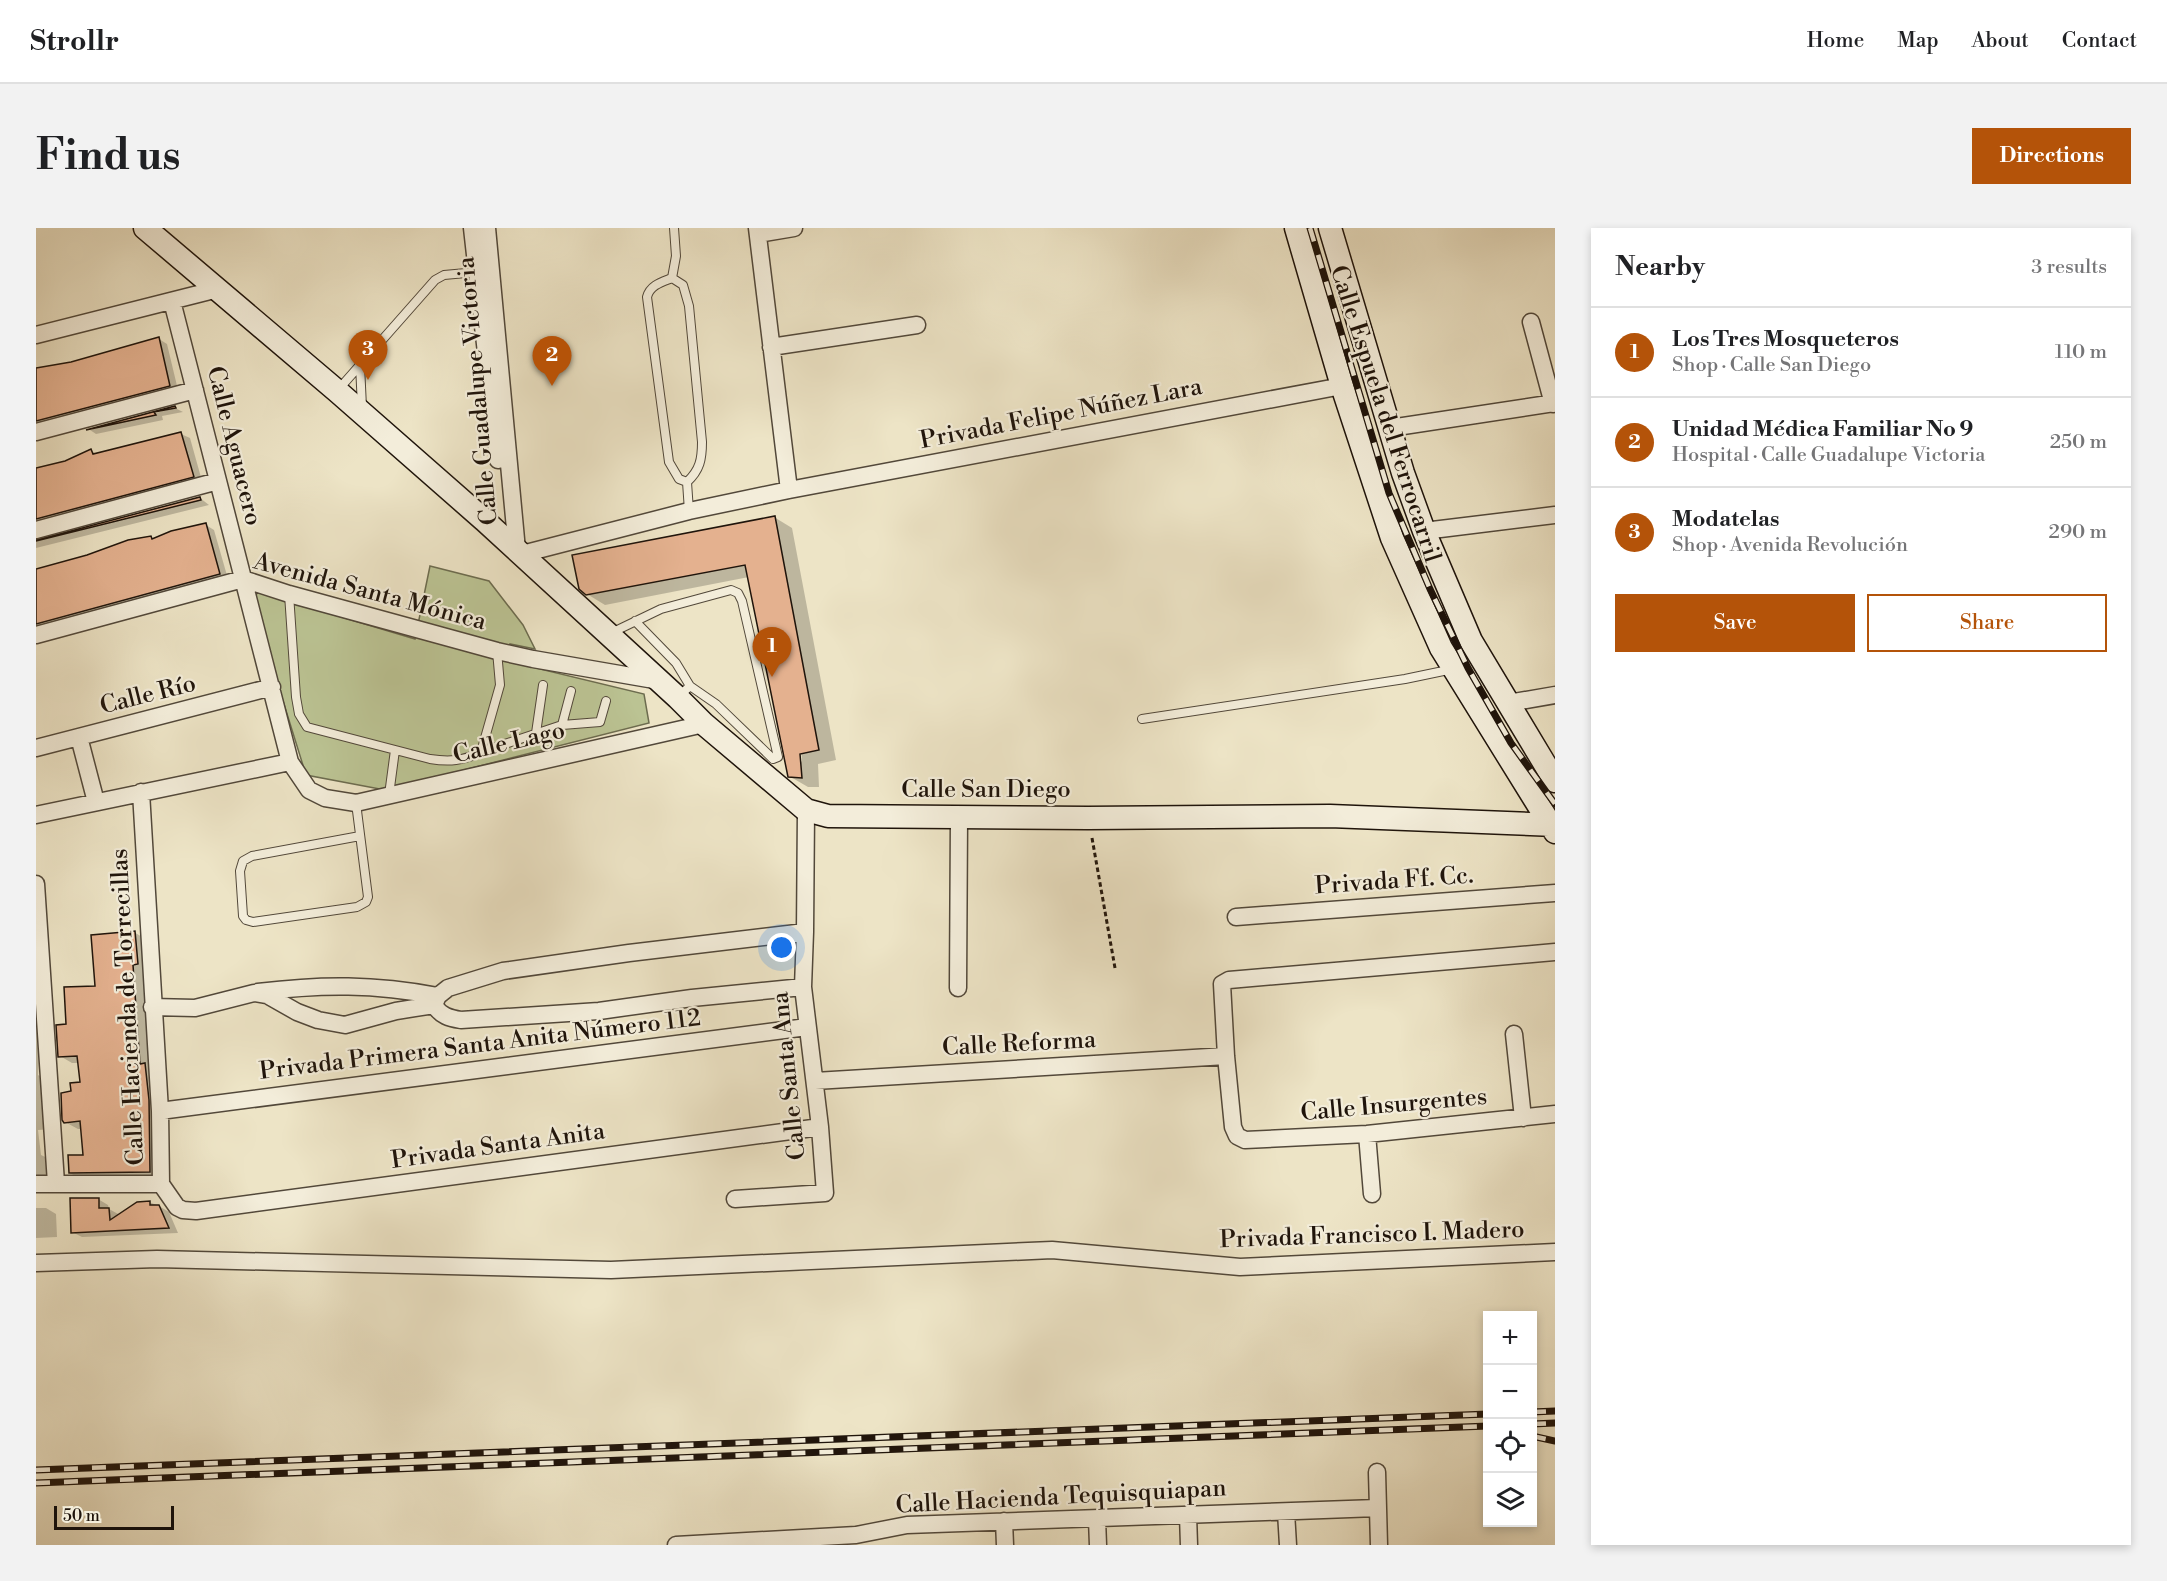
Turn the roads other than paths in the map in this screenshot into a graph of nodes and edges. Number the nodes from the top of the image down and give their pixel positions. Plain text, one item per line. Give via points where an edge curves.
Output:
1 (145, 228) edge
2 (484, 228) edge
3 (674, 228) edge
4 (794, 228) edge
5 (1296, 228) edge
6 (1330, 228) edge
7 (757, 231) edge
8 (477, 272) junction
9 (672, 278) junction
10 (218, 289) junction
11 (172, 301) junction
12 (1531, 322) dead end
13 (917, 325) dead end
14 (36, 335) edge
15 (771, 346) junction
16 (360, 365) junction
17 (1342, 386) junction
18 (195, 390) junction
19 (337, 391) junction
20 (1554, 404) edge
21 (362, 413) junction
22 (1390, 428) junction
23 (36, 432) edge
24 (218, 481) junction
25 (687, 482) junction
26 (789, 490) junction
27 (689, 511) junction
28 (1555, 515) edge
29 (36, 530) edge
30 (1424, 531) junction
31 (515, 548) junction
32 (243, 579) junction
33 (289, 594) junction
34 (635, 621) junction
35 (609, 634) junction
36 (36, 635) edge
37 (497, 651) junction
38 (1453, 669) junction
39 (660, 681) junction
40 (543, 686) dead end
41 (272, 687) junction
42 (571, 691) dead end
43 (684, 692) junction
44 (1555, 695) edge
45 (606, 701) dead end
46 (1508, 703) junction
47 (1142, 719) dead end
48 (704, 724) junction
49 (562, 725) junction
50 (536, 733) junction
51 (80, 737) junction
52 (36, 748) edge
53 (395, 750) junction
54 (481, 753) junction
55 (290, 762) junction
56 (1555, 781) edge
57 (141, 792) junction
58 (389, 795) junction
59 (325, 798) joint
60 (96, 802) junction
61 (356, 803) junction
62 (806, 810) junction
63 (36, 814) edge
64 (958, 817) junction
65 (1553, 828) edge
66 (360, 836) junction
67 (36, 884) edge
68 (1555, 893) edge
69 (1236, 917) dead end
70 (806, 932) junction
71 (1555, 952) edge
72 (803, 987) junction
73 (958, 988) dead end
74 (261, 994) junction
75 (436, 1000) junction
76 (152, 1007) junction
77 (807, 1027) junction
78 (1514, 1034) dead end
79 (1226, 1056) junction
80 (814, 1081) junction
81 (160, 1111) junction
82 (1555, 1114) edge
83 (1523, 1118) junction
84 (820, 1127) junction
85 (1367, 1134) junction
86 (56, 1183) junction
87 (36, 1184) edge
88 (161, 1184) junction
89 (1372, 1194) dead end
90 (735, 1199) dead end
91 (183, 1210) joint
92 (1555, 1252) edge
93 (36, 1263) edge
94 (1377, 1472) dead end
95 (1377, 1508) junction
96 (1286, 1512) junction
97 (1188, 1515) junction
98 (1097, 1519) junction
99 (1004, 1521) junction
100 (892, 1527) junction
101 (871, 1538) edge
102 (765, 1543) edge
103 (676, 1545) edge
104 (893, 1545) edge
105 (1005, 1545) edge
106 (1098, 1545) edge
107 (1189, 1545) edge
108 (1288, 1545) edge
109 (1378, 1545) edge

1 - 10 main road, Calle San Diego
2 - 8 street, Calle Guadalupe Victoria
2 - 31 street, Calle Guadalupe Victoria
3 - 9 lane via 676,255
4 - 7 street
5 - 17 main road, Calle Espuela del Ferrocarril
6 - 22 main road, Calle Espuela del Ferrocarril
7 - 15 street
8 - 16 lane via 444,275 435,280
8 - 31 street, Calle Guadalupe Victoria
9 - 25 lane via 683,285 689,306 702,442 701,464
9 - 25 lane via 656,285 647,297 669,462 679,479
10 - 11 street
10 - 19 main road, Calle San Diego
11 - 14 street
11 - 18 street, Calle Aguacero
12 - 20 street
13 - 15 street
15 - 26 street
16 - 19 lane
16 - 21 lane
17 - 26 street, Privada Felipe Núñez Lara
17 - 38 main road, Calle Espuela del Ferrocarril via 1392,538
18 - 23 street
18 - 24 street, Calle Aguacero
19 - 21 main road, Calle San Diego
20 - 22 street
21 - 31 main road, Calle San Diego
22 - 30 main road, Calle Espuela del Ferrocarril
24 - 29 street
24 - 32 street, Calle Aguacero
25 - 27 lane
26 - 27 street, Privada Felipe Núñez Lara
27 - 31 street, Privada Felipe Núñez Lara
28 - 30 street
30 - 46 main road, Calle Espuela del Ferrocarril via 1472,641
31 - 35 main road, Calle San Diego
32 - 33 street, Avenida Santa Mónica
32 - 36 street, Avenida Santa Mónica
32 - 41 street, Calle Aguacero
33 - 37 street, Avenida Santa Mónica
33 - 53 lane via 296,697 299,714 307,727
34 - 35 lane
34 - 43 lane via 676,663
34 - 43 lane via 731,590 738,593 778,757 773,759 716,704
35 - 39 main road, Calle San Diego
37 - 39 street, Avenida Santa Mónica
37 - 54 lane via 500,686
38 - 47 lane
38 - 65 main road, Calle Espuela del Ferrocarril
39 - 43 main road, Calle San Diego
40 - 50 lane
41 - 51 street, Calle Río
41 - 55 street, Calle Aguacero
42 - 49 lane
43 - 48 main road, Calle San Diego
44 - 46 street
45 - 49 lane via 600,722
46 - 56 main road, Calle Espuela del Ferrocarril
48 - 58 street, Calle Lago
48 - 62 main road, Calle San Diego
49 - 50 lane
50 - 54 lane
51 - 52 street, Calle Río
51 - 60 street
53 - 54 lane via 447,762
53 - 58 lane
55 - 57 street
55 - 59 street, Calle Aguacero via 309,790
57 - 60 street
57 - 76 street, Calle Hacienda de Torrecillas
58 - 61 street, Calle Lago
59 - 61 street, Calle Lago
60 - 63 street
61 - 66 lane
62 - 64 main road, Calle San Diego via 828,816
62 - 70 street, Calle Santa Ana
64 - 65 main road, Calle San Diego via 1330,816
64 - 73 street
66 - 66 lane via 368,897 363,905 253,922 243,916 243,861 252,856
67 - 86 street
68 - 69 street, Privada Ff. Cc.
70 - 72 street, Calle Santa Ana
70 - 75 street via 503,971 448,988
71 - 79 street via 1229,980 1222,984
72 - 75 street via 599,1011 461,1020 439,1013
72 - 77 street, Calle Santa Ana
74 - 75 street via 340,985 396,988
74 - 75 street via 318,1020 345,1025
74 - 76 street via 195,1008
76 - 81 street, Calle Hacienda de Torrecillas
77 - 80 street, Calle Santa Ana
77 - 81 street, Privada Primera Santa Anita Número 112
78 - 83 street
79 - 80 street, Calle Reforma
79 - 85 street, Calle Insurgentes via 1237,1136 1245,1140
80 - 84 street, Calle Santa Ana
81 - 88 street, Calle Hacienda de Torrecillas
82 - 83 street, Calle Insurgentes
83 - 85 street, Calle Insurgentes
84 - 90 street, Calle Santa Ana via 825,1193
84 - 91 street, Privada Santa Anita
85 - 89 street, Privada Francisco I. Madero
86 - 87 street
86 - 88 street
88 - 91 street, Calle Hacienda de Torrecillas
92 - 93 street, Privada Francisco I. Madero via 1240,1267 1052,1250 611,1270 157,1259
94 - 95 street
95 - 96 street, Calle Hacienda Tequisquiapan
95 - 109 street
96 - 97 street, Calle Hacienda Tequisquiapan
96 - 108 street
97 - 98 street, Calle Hacienda Tequisquiapan
97 - 107 street
98 - 99 street, Calle Hacienda Tequisquiapan
98 - 106 street
99 - 100 street, Calle Hacienda Tequisquiapan
99 - 105 street
100 - 101 street, Calle Hacienda Tequisquiapan
100 - 104 street
101 - 102 street, Calle Hacienda Tequisquiapan via 856,1535
102 - 103 street, Calle Hacienda Tequisquiapan

